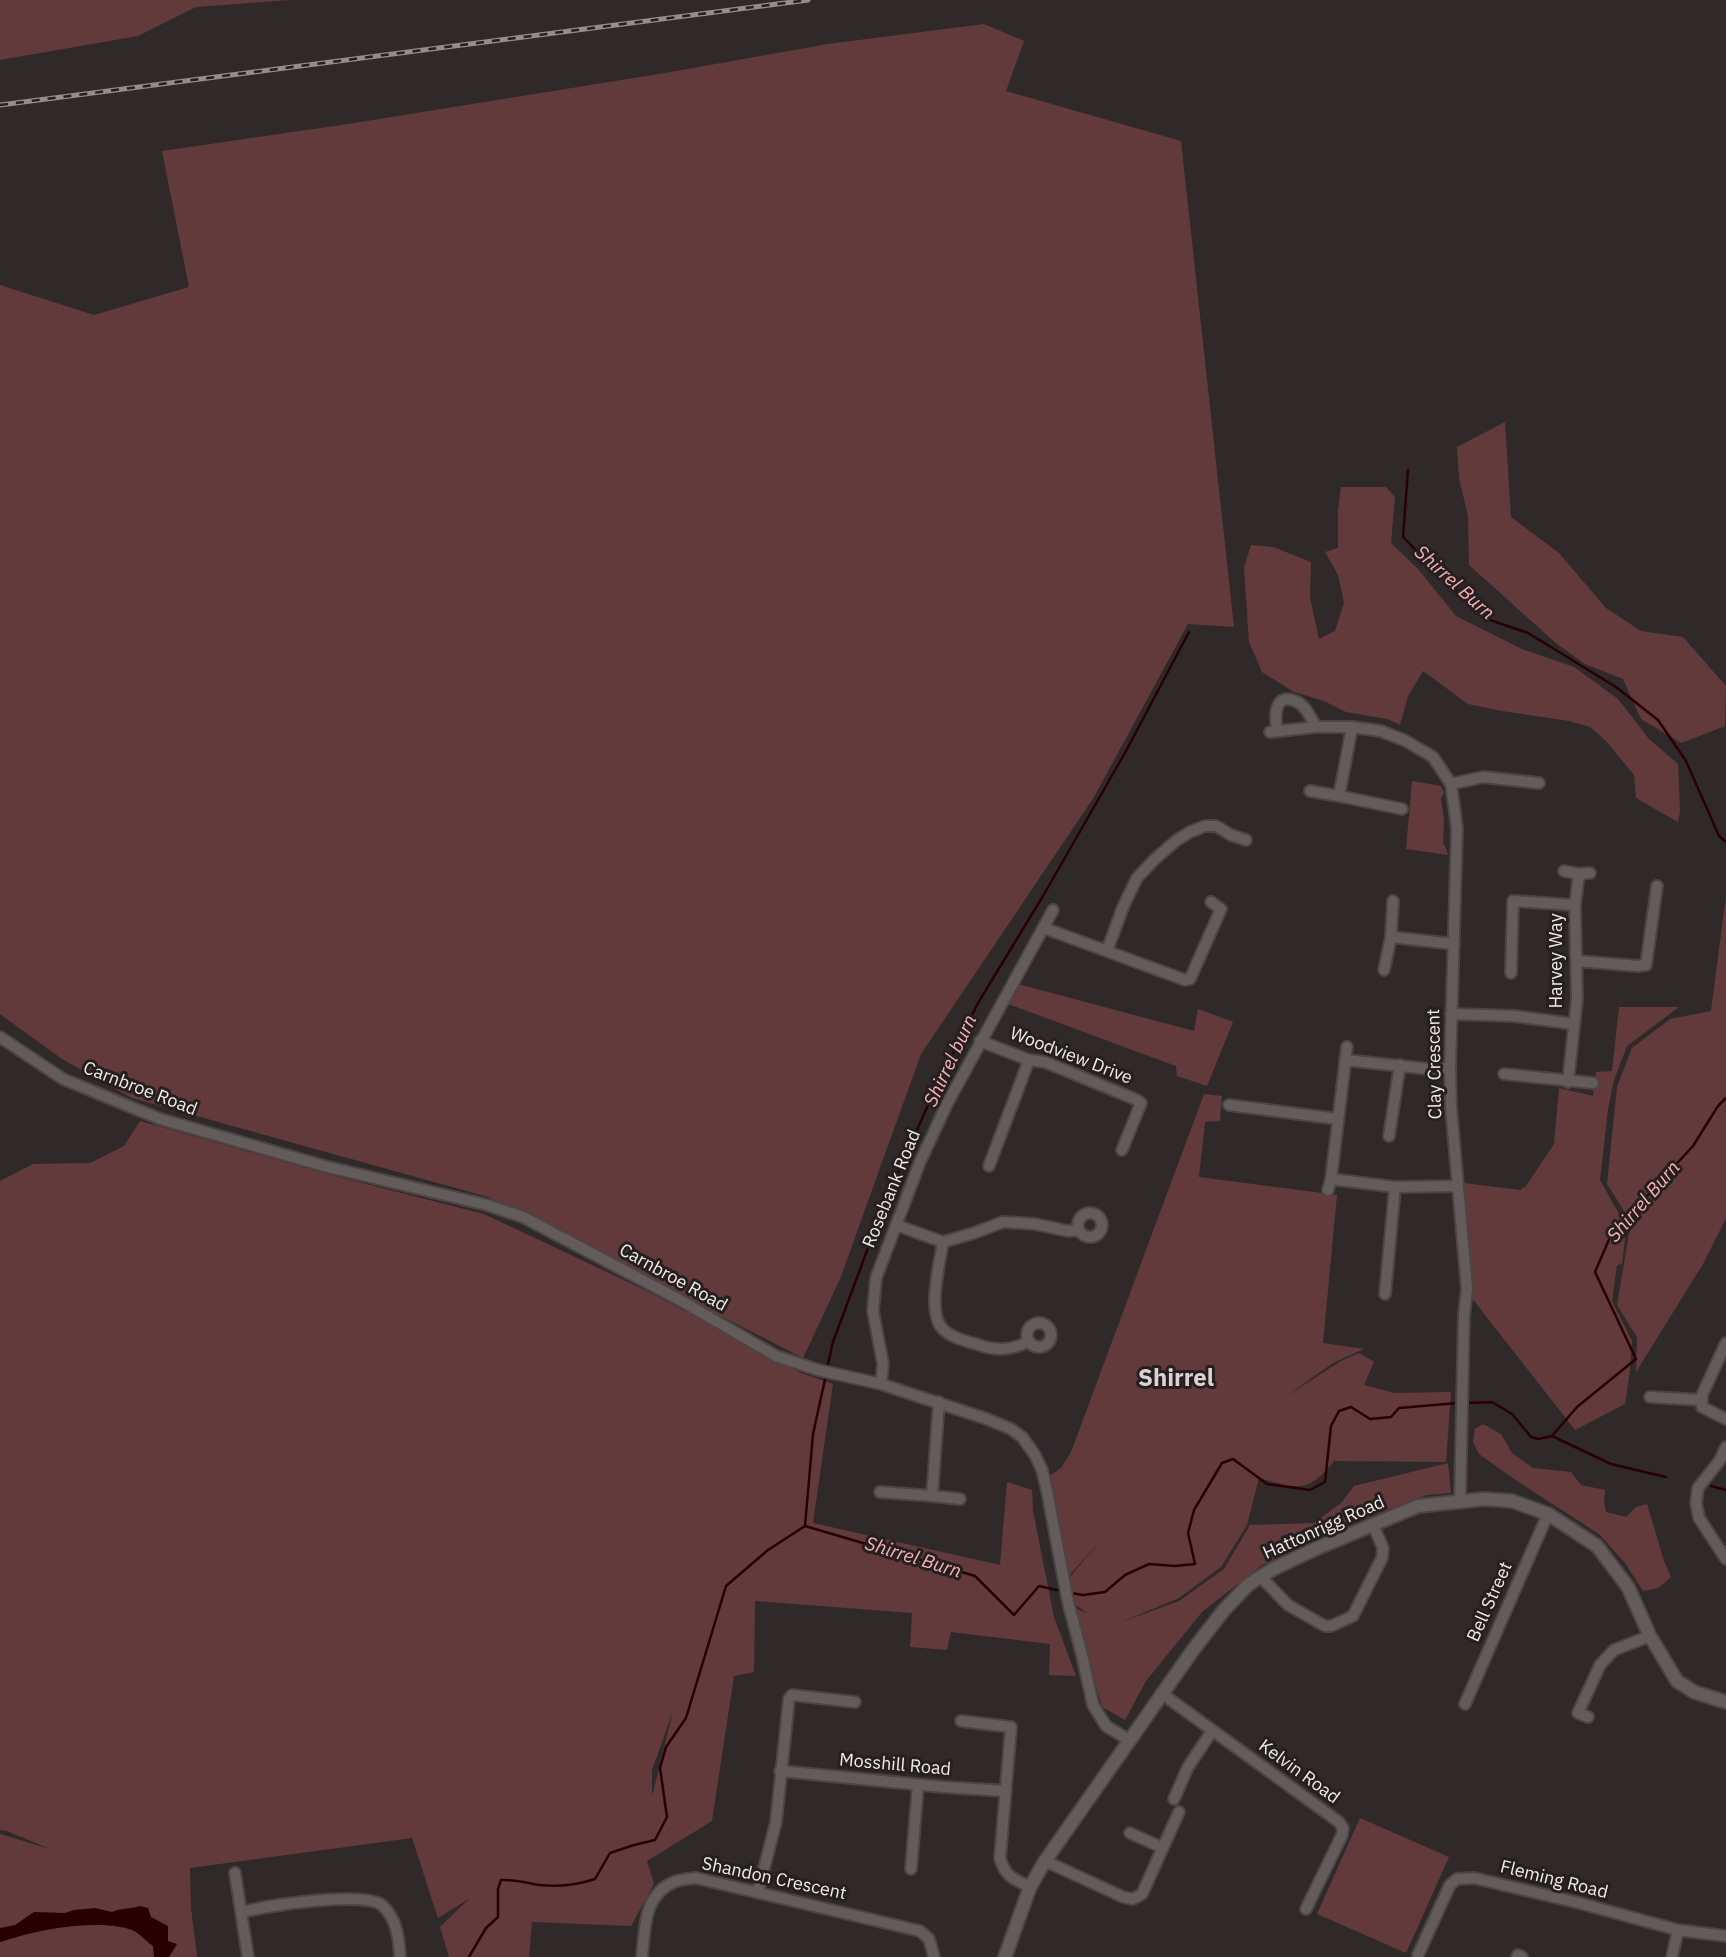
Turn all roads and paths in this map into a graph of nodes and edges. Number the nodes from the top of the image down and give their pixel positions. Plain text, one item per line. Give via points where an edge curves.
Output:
1 (1316, 727) junction
2 (1352, 727) junction
3 (1539, 783) dead end
4 (1451, 784) junction
5 (1310, 791) dead end
6 (1339, 796) junction
7 (1402, 809) dead end
8 (1246, 841) dead end
9 (1564, 872) dead end
10 (1657, 886) dead end
11 (1393, 901) dead end
12 (1210, 902) dead end
13 (1575, 905) junction
14 (1053, 910) dead end
15 (1044, 928) junction
16 (1391, 937) junction
17 (1454, 944) junction
18 (1107, 951) junction
19 (1577, 961) junction
20 (1384, 970) dead end
21 (1511, 973) dead end
22 (1451, 1014) junction
23 (1574, 1024) junction
24 (0, 1037) edge
25 (980, 1041) junction
26 (1347, 1047) dead end
27 (1029, 1060) junction
28 (1345, 1060) junction
29 (1400, 1065) junction
30 (1450, 1069) junction
31 (1504, 1074) dead end
32 (1568, 1082) junction
33 (1593, 1083) dead end
34 (1229, 1105) dead end
35 (1338, 1119) junction
36 (1390, 1136) dead end
37 (1122, 1150) dead end
38 (989, 1166) dead end
39 (1458, 1186) junction
40 (1395, 1187) junction
41 (896, 1224) junction
42 (1079, 1230) dead end
43 (943, 1242) junction
44 (1385, 1294) dead end
45 (1029, 1341) dead end
46 (1726, 1343) edge
47 (881, 1384) junction
48 (1650, 1397) dead end
49 (1702, 1400) junction
50 (939, 1402) junction
51 (1726, 1419) edge
52 (1726, 1447) edge
53 (880, 1492) dead end
54 (932, 1496) junction
55 (960, 1499) dead end
56 (1460, 1500) junction
57 (1548, 1514) junction
58 (1373, 1525) junction
59 (1726, 1559) edge
60 (1260, 1576) junction
61 (1650, 1636) junction
62 (1161, 1693) junction
63 (855, 1702) dead end
64 (1726, 1702) edge
65 (1465, 1704) dead end
66 (1588, 1717) dead end
67 (961, 1721) dead end
68 (1212, 1731) junction
69 (1129, 1740) junction
70 (780, 1772) junction
71 (918, 1785) junction
72 (1006, 1791) junction
73 (1174, 1799) dead end
74 (1179, 1811) dead end
75 (1130, 1833) dead end
76 (1163, 1848) junction
77 (1045, 1861) junction
78 (911, 1869) dead end
79 (234, 1873) dead end
80 (1030, 1887) junction
81 (758, 1892) junction
82 (1306, 1909) dead end
83 (242, 1912) junction
84 (1678, 1930) junction
85 (1726, 1936) edge
86 (1418, 1955) edge
87 (248, 1957) edge
88 (400, 1957) edge
89 (642, 1957) edge
90 (933, 1957) edge
91 (1004, 1957) edge
92 (1672, 1957) edge

1 - 1 street, Clay Crescent via 1273,732 1277,705 1295,701
1 - 2 street, Clay Crescent
2 - 4 street, Clay Crescent via 1406,741 1433,757
2 - 6 street
3 - 4 street via 1483,777
4 - 17 street, Clay Crescent via 1457,828
5 - 6 street
6 - 7 street
8 - 18 street via 1216,826 1205,826 1177,840 1137,878
9 - 13 street via 1585,874
10 - 19 street via 1646,965
11 - 16 street
12 - 18 street via 1221,909 1190,979 1181,980
13 - 19 street, Harvey Way
13 - 21 street, Harvey Way via 1513,901
14 - 15 street, Rosebank Road
15 - 18 street
15 - 25 street, Rosebank Road
16 - 17 street
16 - 20 street
17 - 22 street, Clay Crescent
19 - 23 street, Harvey Way
22 - 23 street, Harvey Way
22 - 30 street, Clay Crescent
23 - 32 street, Harvey Way
24 - 47 street, Carnbroe Road via 63,1079 160,1119 523,1217 776,1356
25 - 27 street, Woodview Drive
25 - 41 street, Rosebank Road via 920,1162
26 - 28 street
27 - 37 street, Woodview Drive via 1045,1062 1141,1103
27 - 38 street
28 - 29 street
28 - 35 street
29 - 30 street
29 - 36 street
30 - 39 street, Clay Crescent
31 - 32 street
32 - 33 street
34 - 35 street
35 - 40 street via 1330,1185
39 - 40 street
39 - 56 street, Clay Crescent via 1467,1289
40 - 44 street
41 - 43 street
41 - 47 street, Rosebank Road via 874,1288
42 - 43 street via 1003,1222
43 - 45 street via 935,1301 944,1330 993,1349 1012,1349
46 - 49 street
47 - 50 street, Carnbroe Road
48 - 49 street
49 - 51 street via 1702,1407
50 - 54 street
50 - 69 street, Carnbroe Road via 1012,1429 1035,1455 1048,1491 1093,1705 1106,1726
52 - 59 street via 1698,1488 1696,1503 1699,1518
53 - 54 street
54 - 55 street
56 - 57 street, Hattonrigg Road via 1499,1499
56 - 58 street, Hattonrigg Road via 1418,1506
57 - 61 street, Hattonrigg Road via 1597,1546 1628,1587
57 - 65 street, Bell Street
58 - 60 street, Hattonrigg Road
58 - 60 street via 1383,1548 1382,1558 1353,1616 1338,1624 1325,1626 1288,1605
60 - 62 street, Hattonrigg Road via 1223,1610
61 - 64 street, Hattonrigg Road via 1677,1681
61 - 66 street via 1614,1650 1600,1665 1578,1713
62 - 68 street, Kelvin Road
62 - 69 street, Hattonrigg Road
63 - 70 street via 792,1695
67 - 72 street via 1011,1727
68 - 73 street
68 - 82 street, Kelvin Road via 1343,1828
69 - 77 street, Hattonrigg Road
70 - 71 street, Mosshill Road
70 - 81 street via 776,1822
71 - 72 street, Mosshill Road
71 - 78 street
72 - 80 street via 1000,1858 1009,1876
74 - 76 street
75 - 76 street
76 - 77 street via 1142,1894 1133,1899
77 - 80 street, Hattonrigg Road
79 - 83 street
80 - 91 street, Hattonrigg Road
81 - 89 street, Shandon Crescent via 696,1878 675,1881 654,1897 647,1912
81 - 90 street, Shandon Crescent via 920,1931 929,1939
83 - 87 street
83 - 88 street via 295,1903 374,1901 396,1924
84 - 85 street, Fleming Road
84 - 86 street, Fleming Road via 1474,1878 1457,1879
84 - 92 street

